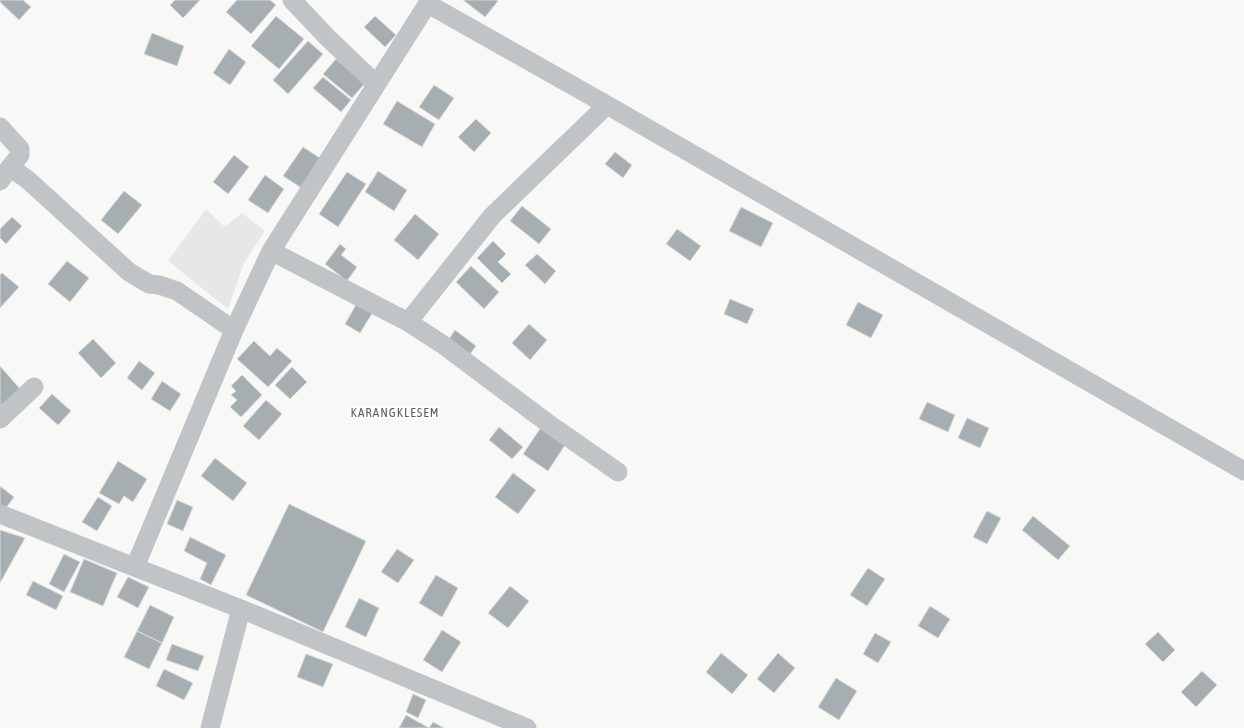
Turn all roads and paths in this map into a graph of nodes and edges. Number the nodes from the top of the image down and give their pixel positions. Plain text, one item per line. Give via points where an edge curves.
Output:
1 (292, 0) edge
2 (429, 2) edge
3 (376, 84) junction
4 (607, 104) junction
5 (0, 127) edge
6 (5, 174) edge
7 (271, 252) junction
8 (408, 322) junction
9 (234, 330) junction
10 (34, 387) dead end
11 (0, 419) edge
12 (618, 472) dead end
13 (1244, 472) edge
14 (0, 514) edge
15 (135, 567) junction
16 (241, 609) junction
17 (210, 728) edge
18 (527, 728) edge

1 - 3 street
2 - 3 street
2 - 4 street
3 - 7 street
4 - 8 street via 492,216
4 - 13 street
5 - 6 street via 20,149 20,155
6 - 9 street via 28,180 129,272 149,284 177,291
7 - 8 street
7 - 9 street
8 - 12 street
9 - 15 street
10 - 11 street
14 - 15 street
15 - 16 street
16 - 17 street
16 - 18 street

